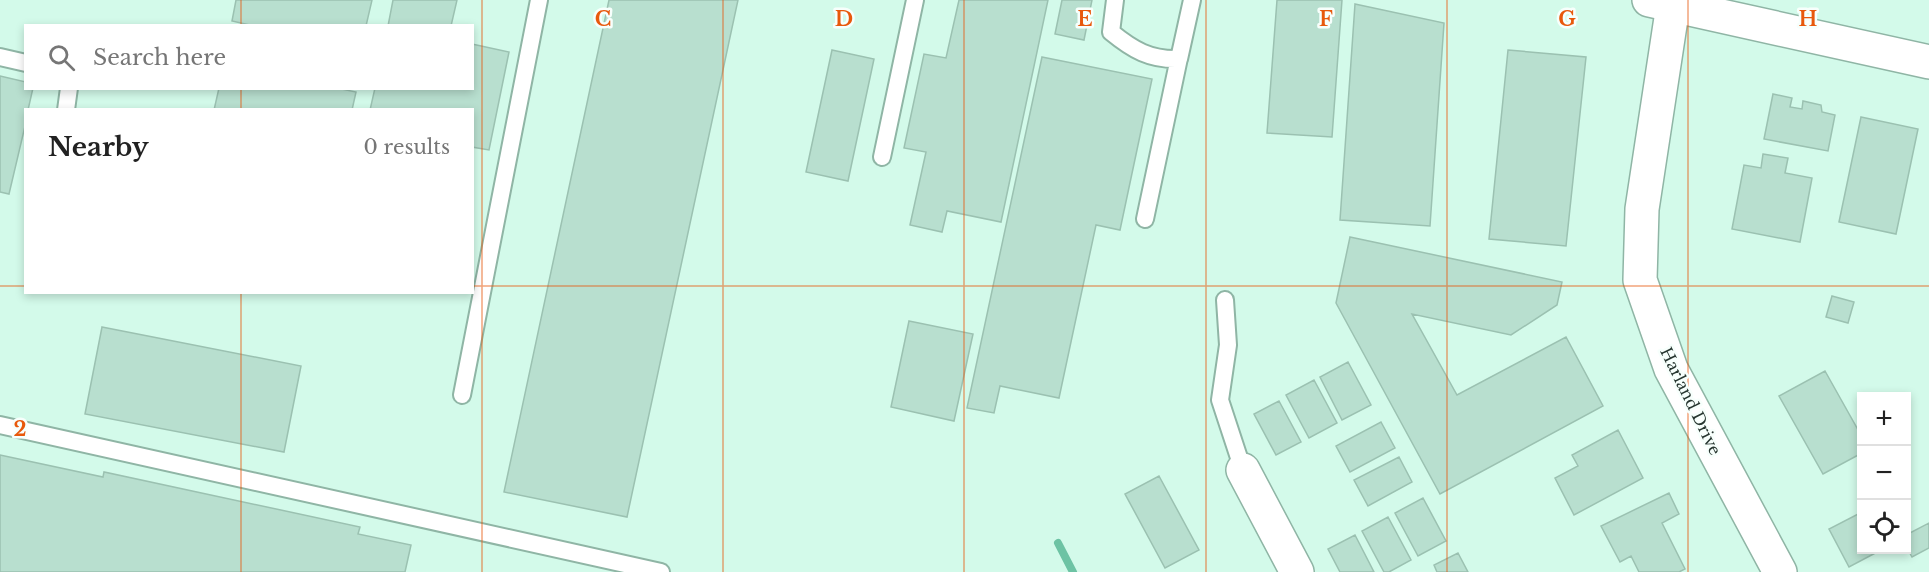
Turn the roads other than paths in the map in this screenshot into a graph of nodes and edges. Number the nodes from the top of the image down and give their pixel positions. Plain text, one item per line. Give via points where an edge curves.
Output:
1 (538, 0) edge
2 (915, 0) edge
3 (1115, 0) edge
4 (1192, 0) edge
5 (1661, 2) edge
6 (0, 57) edge
7 (1179, 58) junction
8 (1929, 62) edge
9 (24, 63) edge
10 (69, 90) edge
11 (66, 108) edge
12 (882, 157) dead end
13 (1145, 219) dead end
14 (1225, 300) dead end
15 (462, 395) dead end
16 (0, 425) edge
17 (1243, 470) joint
18 (661, 572) edge
19 (1297, 572) edge
20 (1780, 572) edge

1 - 15 lane
2 - 12 lane
3 - 7 lane via 1111,32 1132,49 1162,59
4 - 7 lane
5 - 8 street
5 - 20 street, Harland Drive via 1642,209 1640,280 1671,369
6 - 9 lane
7 - 13 lane
10 - 11 lane
14 - 17 lane via 1228,345 1220,400
16 - 18 lane
17 - 19 street

